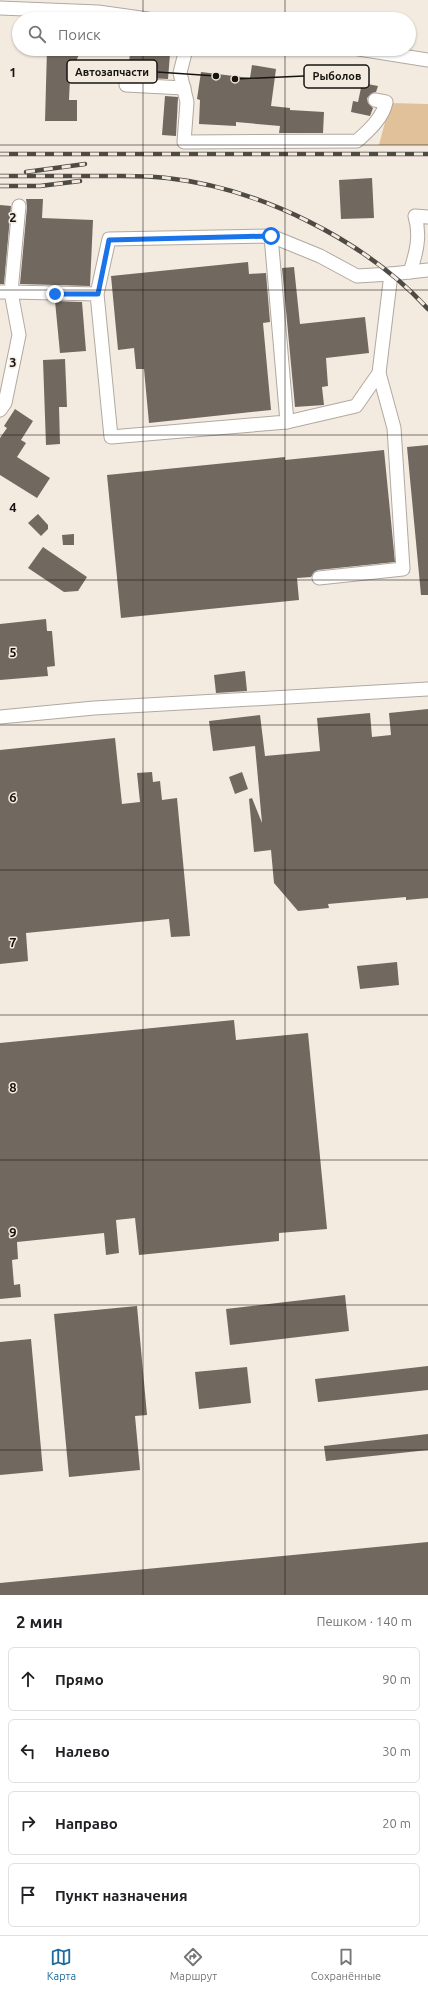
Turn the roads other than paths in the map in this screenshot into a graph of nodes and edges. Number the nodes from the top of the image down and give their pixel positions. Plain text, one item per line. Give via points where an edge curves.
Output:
1 (0, 8) edge
2 (98, 12) edge
3 (184, 56) edge
4 (403, 56) edge
5 (428, 60) edge
6 (126, 85) dead end
7 (184, 88) junction
8 (375, 100) dead end
9 (19, 206) dead end
10 (428, 217) edge
11 (271, 236) junction
12 (428, 270) edge
13 (410, 272) junction
14 (391, 274) junction
15 (5, 292) edge
16 (98, 294) junction
17 (379, 373) junction
18 (0, 410) edge
19 (287, 422) junction
20 (319, 578) dead end
21 (428, 689) edge
22 (0, 717) edge

1 - 2 street
3 - 7 street via 180,73
4 - 5 street
6 - 7 street
7 - 8 street via 184,142 357,141 384,110 386,102
9 - 15 street
10 - 13 street via 415,216 418,226 417,250
11 - 14 street via 320,256 357,276
11 - 16 street via 109,240
11 - 19 street
12 - 13 street
13 - 14 street
14 - 17 street
15 - 16 street
15 - 18 street via 19,335 5,403
16 - 19 street via 111,437
17 - 19 street via 356,406
17 - 20 street via 394,428 403,569
21 - 22 street via 94,708

